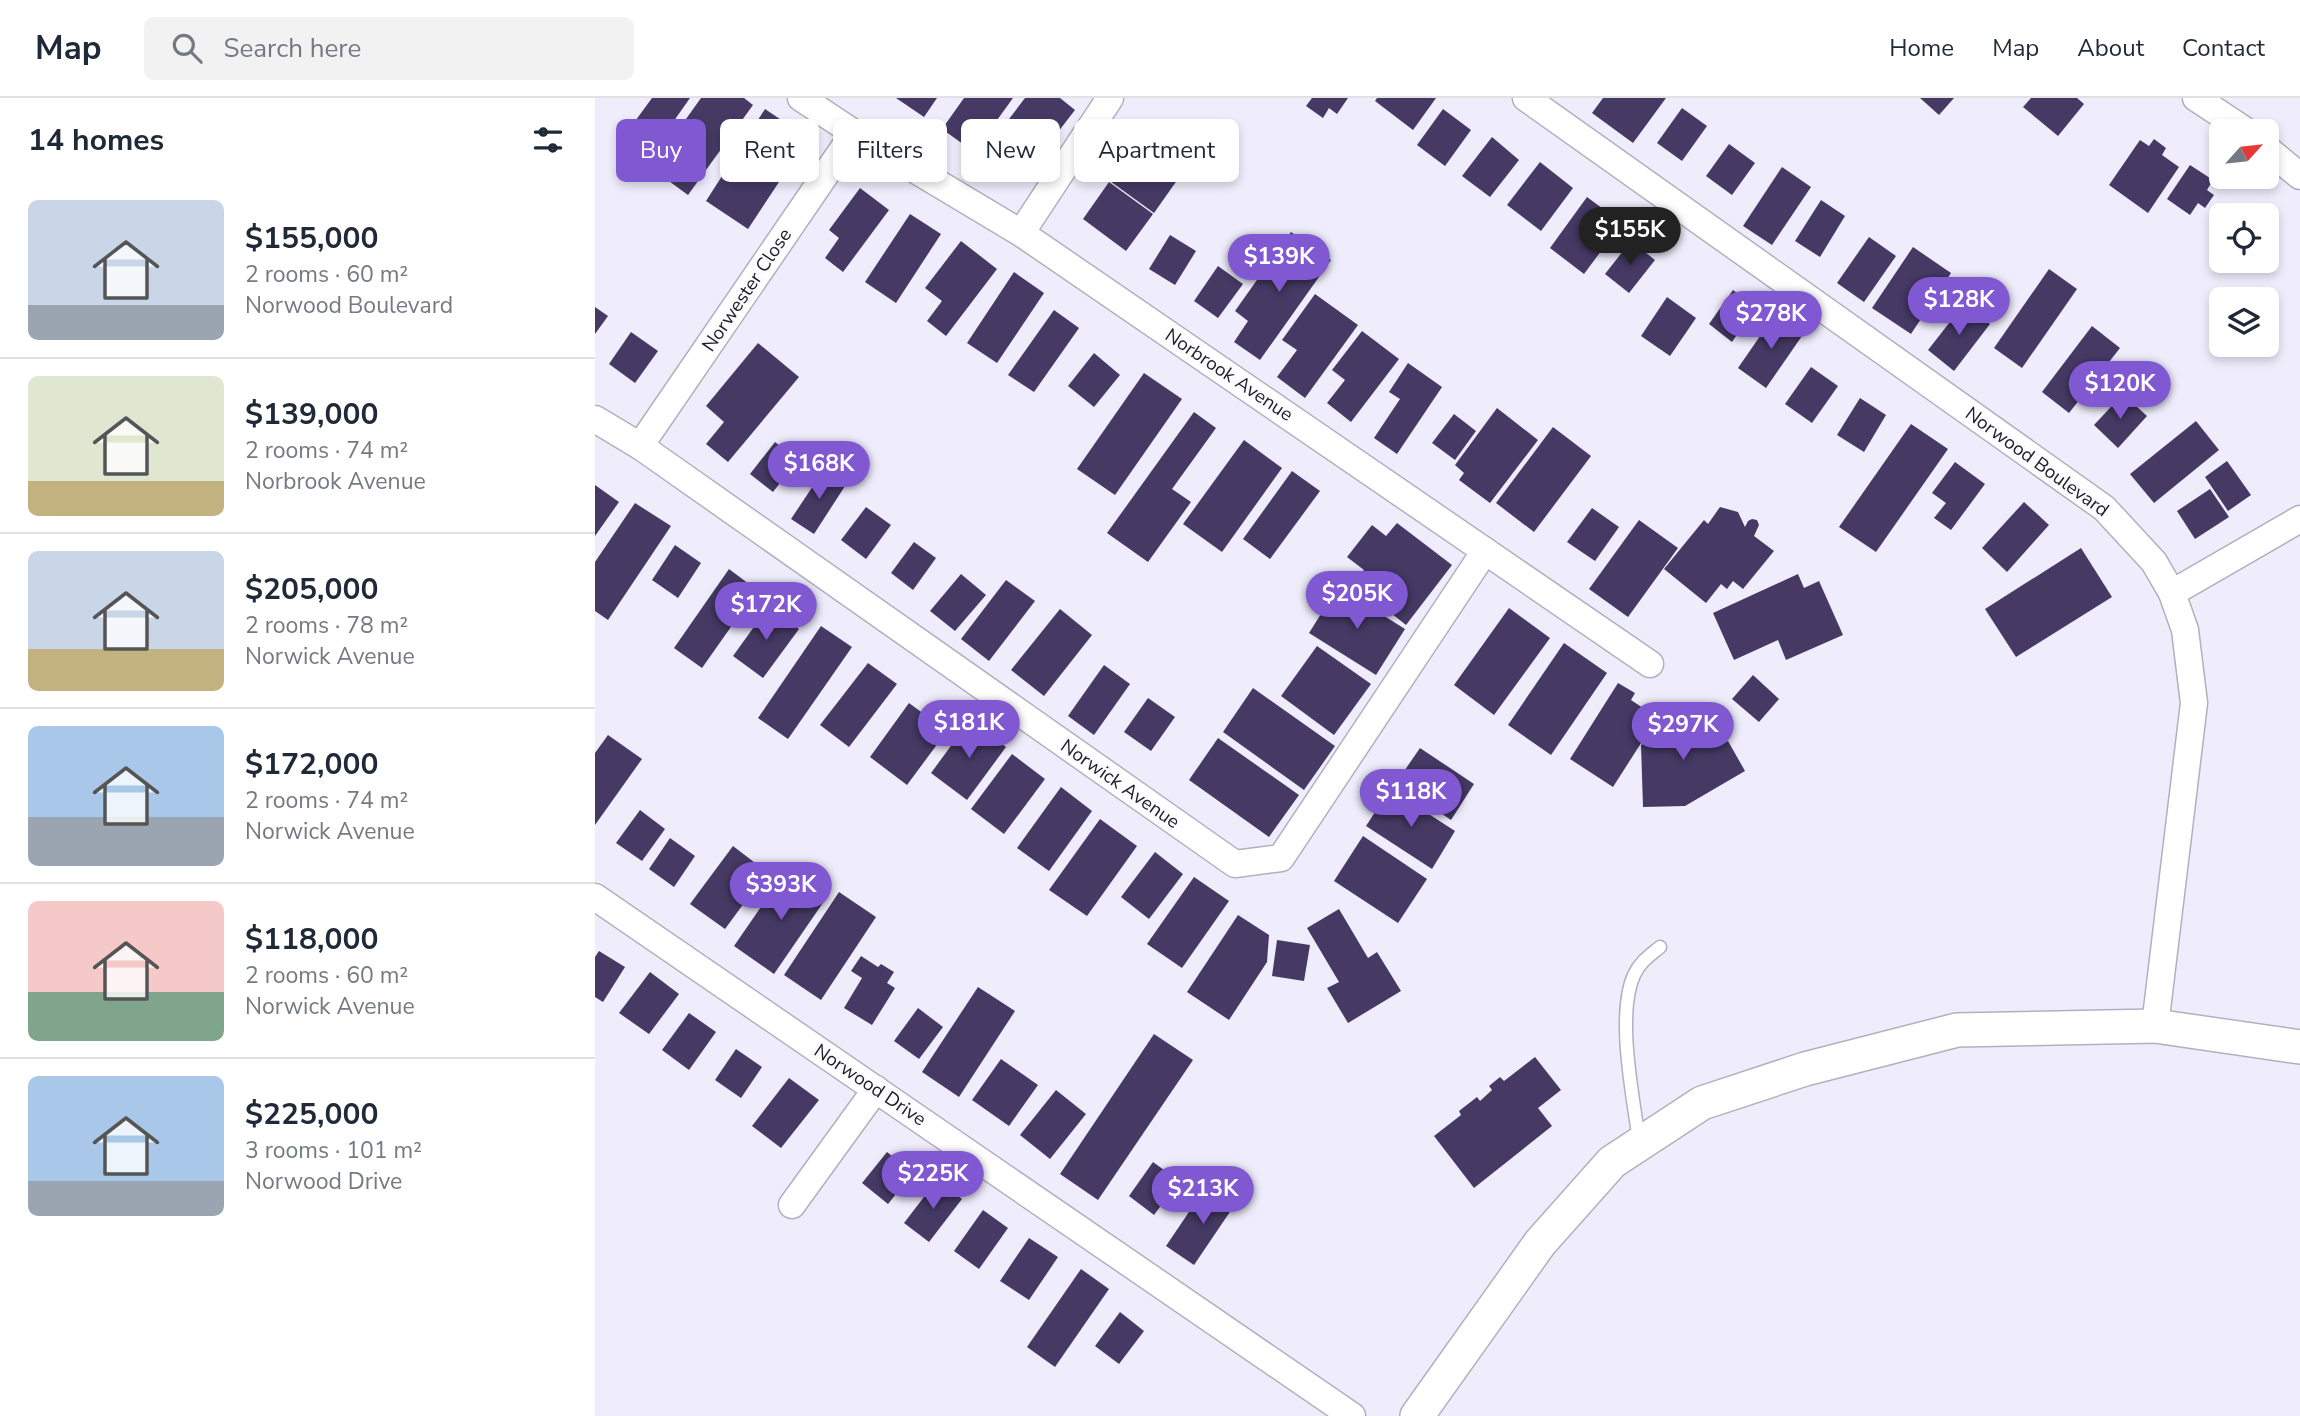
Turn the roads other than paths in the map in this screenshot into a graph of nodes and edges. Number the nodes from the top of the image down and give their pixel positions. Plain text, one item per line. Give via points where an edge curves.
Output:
1 (801, 98) edge
2 (1110, 98) edge
3 (1526, 98) edge
4 (2196, 98) edge
5 (833, 119) edge
6 (2228, 119) edge
7 (2279, 159) edge
8 (833, 164) edge
9 (2300, 176) edge
10 (936, 182) edge
11 (1021, 233) junction
12 (595, 419) edge
13 (640, 446) junction
14 (2300, 519) edge
15 (1485, 551) junction
16 (2172, 593) junction
17 (1650, 664) dead end
18 (595, 897) edge
19 (1660, 947) dead end
20 (2155, 1026) junction
21 (2300, 1047) edge
22 (876, 1089) junction
23 (1639, 1144) junction
24 (792, 1205) dead end
25 (1352, 1416) edge
26 (1417, 1416) edge

1 - 5 street, Norbrook Avenue
2 - 11 street
3 - 16 street, Norwood Boulevard via 2104,508 2154,562
4 - 6 street
7 - 9 street
8 - 13 street, Norwester Close
10 - 11 street, Norbrook Avenue
11 - 15 street, Norbrook Avenue
12 - 13 street, Norwick Avenue
13 - 15 street, Norwick Avenue via 1235,864 1281,858
14 - 16 street
15 - 17 street, Norbrook Avenue
16 - 20 street, Norwood Boulevard via 2185,630 2194,703
18 - 22 street, Norwood Drive
19 - 23 lane via 1643,960 1633,977 1628,1007 1626,1050
20 - 21 street
20 - 23 street via 1957,1030 1805,1069 1702,1103
22 - 24 street
22 - 25 street, Norwood Drive
23 - 26 street via 1612,1162 1540,1243

